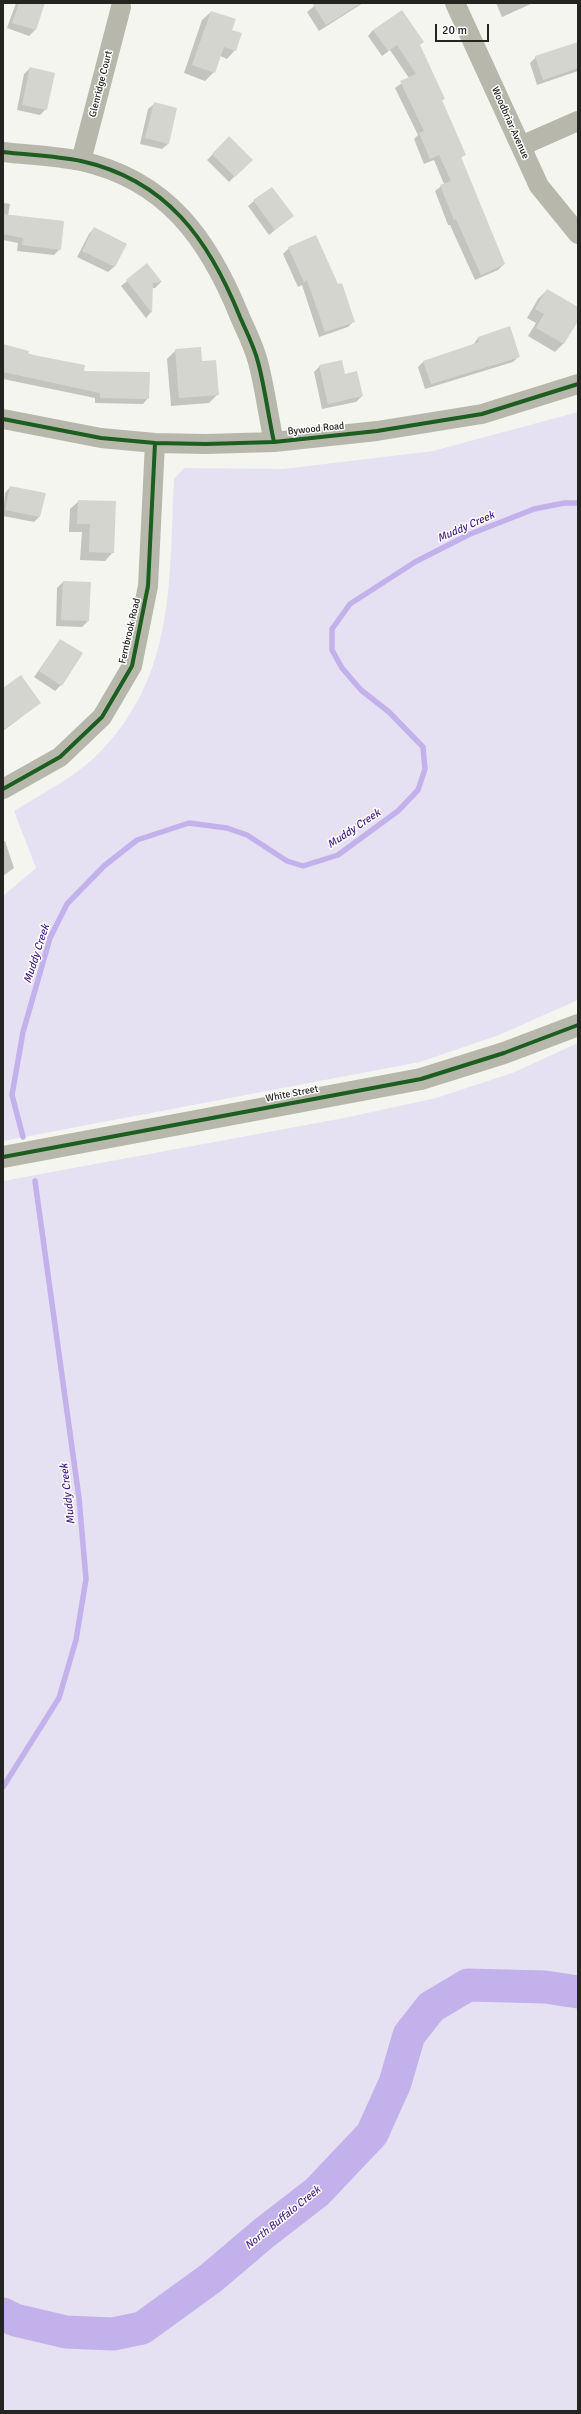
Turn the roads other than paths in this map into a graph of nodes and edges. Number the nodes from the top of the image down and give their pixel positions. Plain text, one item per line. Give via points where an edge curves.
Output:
1 (455, 3) edge
2 (121, 7) dead end
3 (578, 121) edge
4 (520, 146) junction
5 (3, 152) edge
6 (81, 161) junction
7 (578, 234) edge
8 (578, 384) edge
9 (3, 419) edge
10 (274, 442) junction
11 (155, 443) junction
12 (3, 789) edge
13 (578, 1025) edge
14 (3, 1157) edge

1 - 4 street, Woodbriar Avenue
2 - 6 street, Glenridge Court
3 - 4 street
4 - 7 street, Woodbriar Avenue via 539,186
5 - 6 street
6 - 10 street via 114,172 148,189 182,215 209,250 258,361
8 - 10 street, Bywood Road via 482,414 378,431
9 - 11 street, Bywood Road via 101,438
10 - 11 street, Bywood Road
11 - 12 street, Fernbrook Road via 148,586 132,666 102,716 60,757
13 - 14 street, White Street via 504,1054 421,1079

